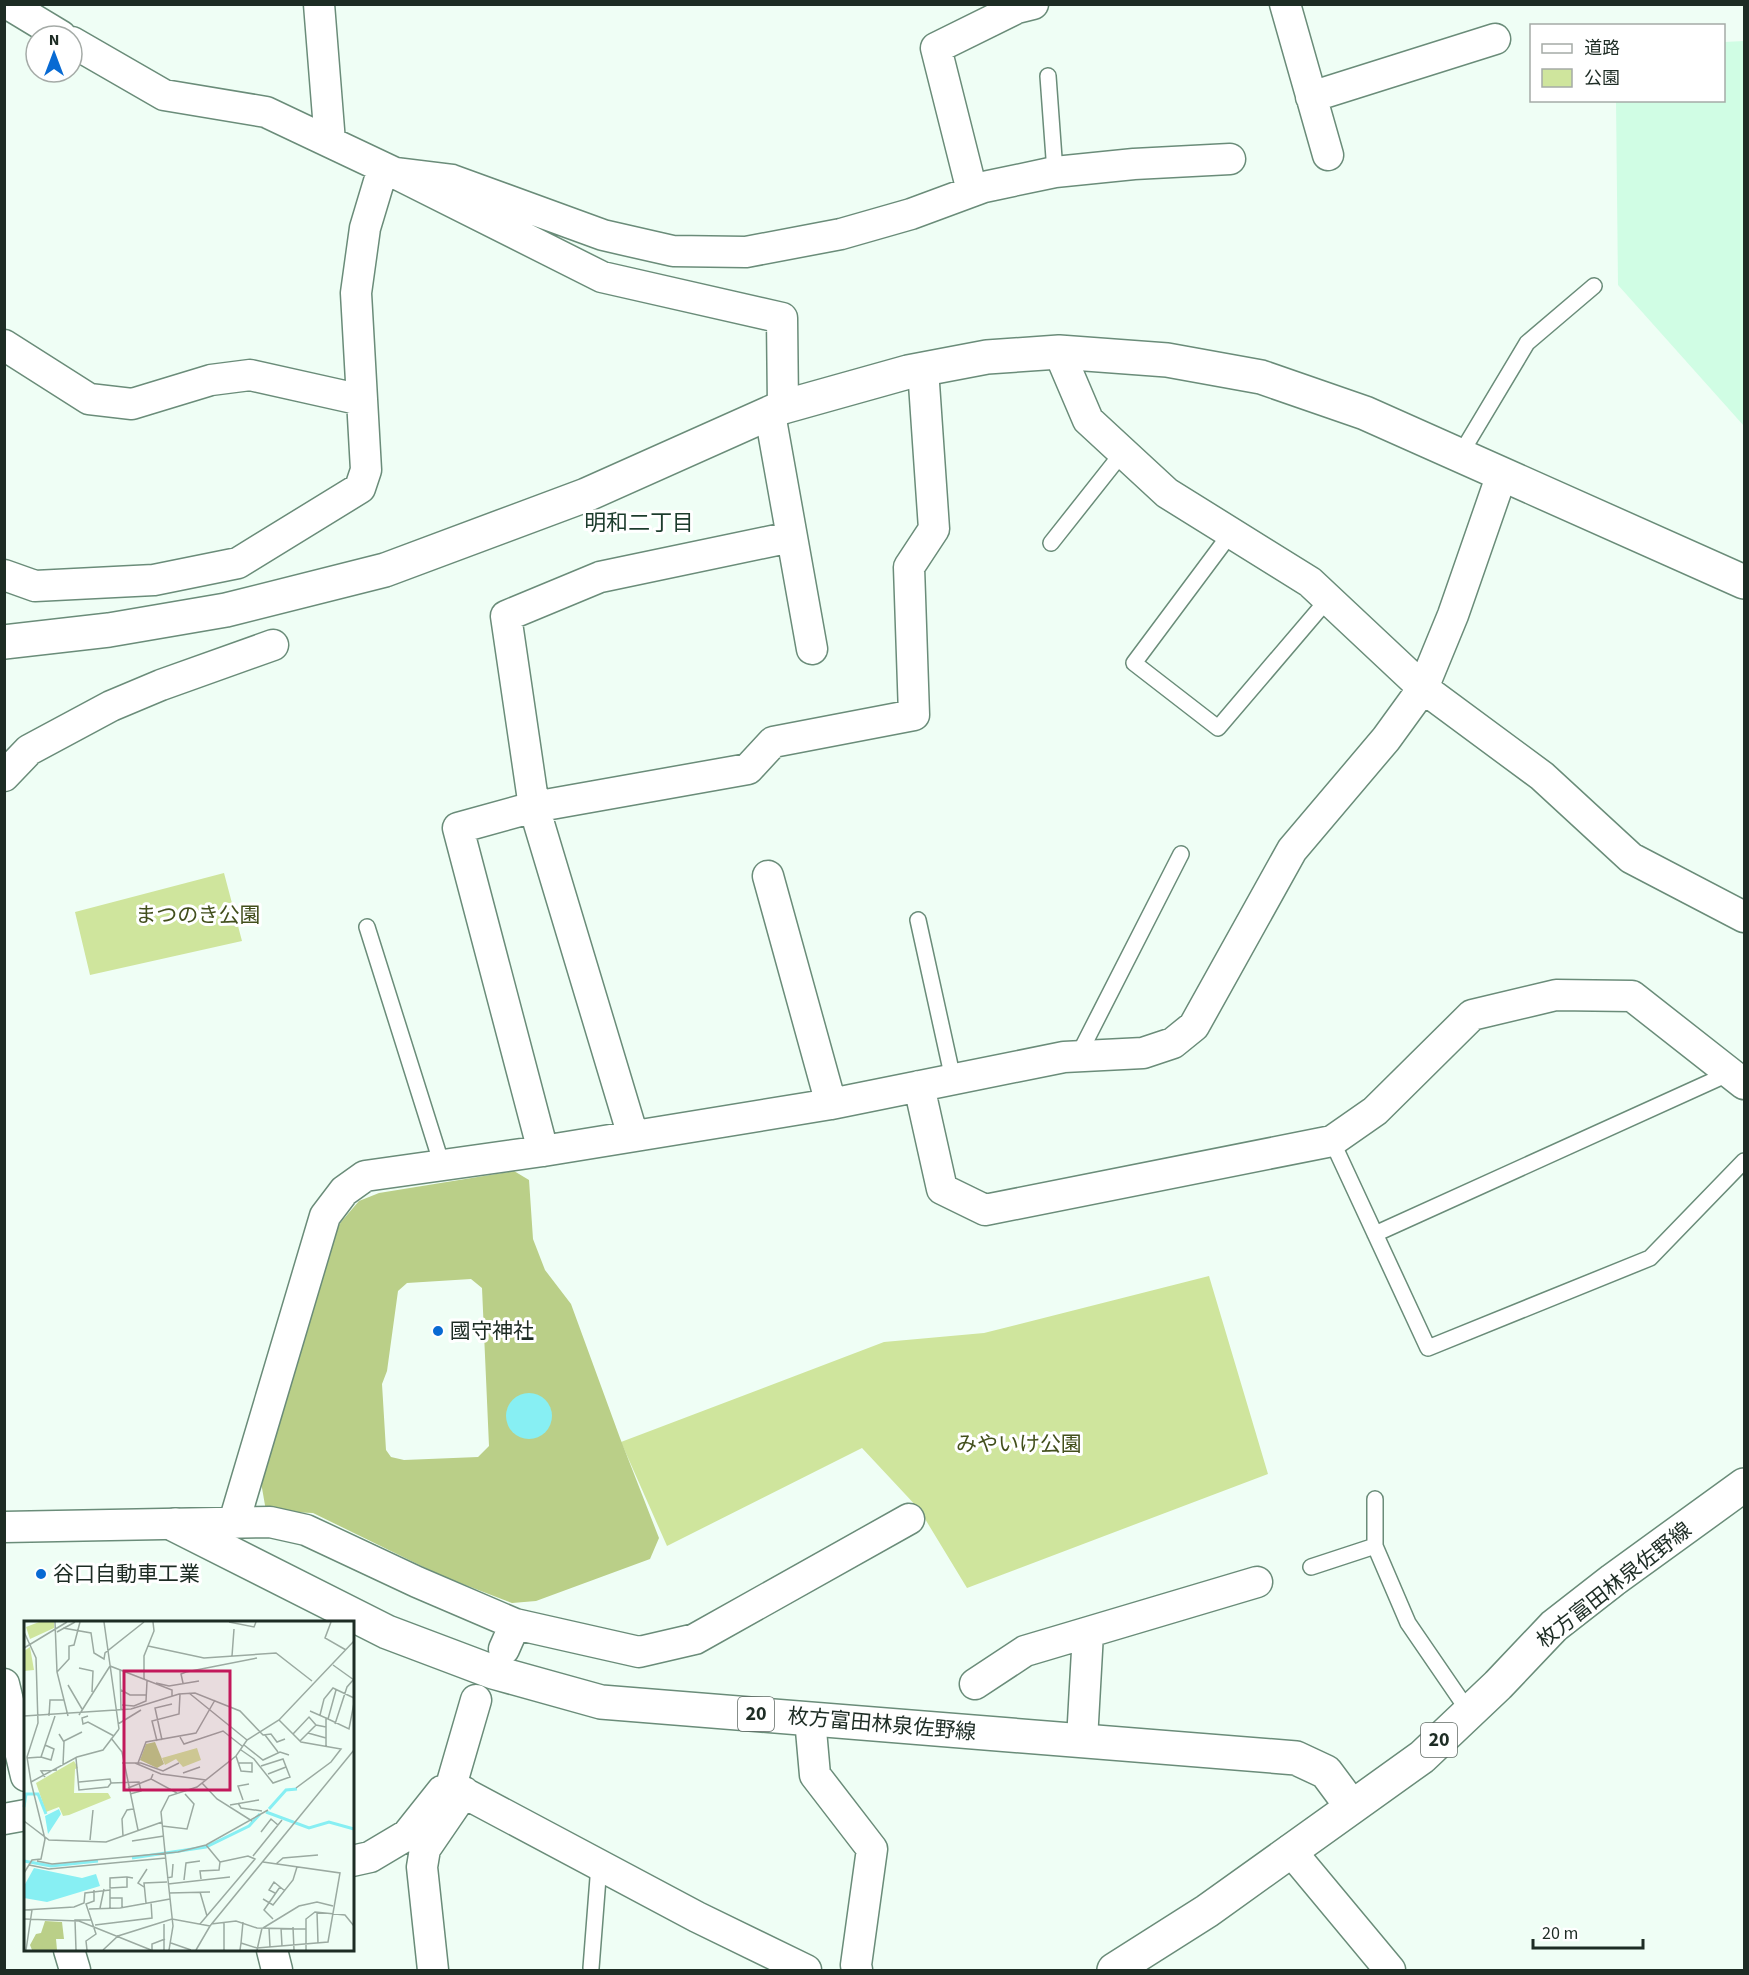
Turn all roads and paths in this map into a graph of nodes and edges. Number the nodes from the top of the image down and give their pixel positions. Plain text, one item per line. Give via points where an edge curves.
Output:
1 (320, 4) edge
2 (1033, 4) edge
3 (1285, 4) edge
4 (14, 6) edge
5 (42, 24) edge
6 (1495, 39) dead end
7 (84, 49) edge
8 (1048, 76) dead end
9 (1311, 97) junction
10 (330, 142) junction
11 (1328, 155) dead end
12 (1230, 159) dead end
13 (389, 170) junction
14 (1055, 172) junction
15 (972, 191) junction
16 (1594, 286) dead end
17 (4, 345) edge
18 (1059, 352) junction
19 (923, 369) junction
20 (362, 400) junction
21 (776, 410) junction
22 (1123, 452) junction
23 (1460, 455) junction
24 (1502, 474) junction
25 (1231, 534) junction
26 (791, 537) junction
27 (1051, 543) dead end
28 (4, 575) edge
29 (1744, 582) edge
30 (1328, 599) junction
31 (4, 642) edge
32 (273, 645) dead end
33 (812, 649) dead end
34 (1423, 688) junction
35 (4, 776) edge
36 (534, 807) junction
37 (1181, 854) dead end
38 (768, 876) dead end
39 (1744, 916) edge
40 (918, 920) dead end
41 (367, 927) dead end
42 (1078, 1056) junction
43 (1737, 1078) edge
44 (953, 1079) junction
45 (919, 1086) junction
46 (831, 1104) junction
47 (633, 1136) junction
48 (1332, 1141) junction
49 (543, 1151) junction
50 (1744, 1161) edge
51 (442, 1165) junction
52 (1375, 1234) junction
53 (1744, 1485) edge
54 (1375, 1499) dead end
55 (909, 1519) dead end
56 (234, 1522) junction
57 (175, 1525) junction
58 (4, 1527) edge
59 (1375, 1546) junction
60 (1311, 1567) dead end
61 (1257, 1582) dead end
62 (1088, 1632) junction
63 (4, 1684) edge
64 (975, 1684) dead end
65 (476, 1700) dead end
66 (1469, 1712) junction
67 (810, 1719) junction
68 (1082, 1740) junction
69 (24, 1768) edge
70 (457, 1789) junction
71 (1352, 1807) junction
72 (24, 1815) edge
73 (4, 1819) edge
74 (1290, 1850) junction
75 (354, 1861) edge
76 (599, 1865) junction
77 (69, 1951) edge
78 (272, 1951) edge
79 (591, 1968) dead end
80 (75, 1971) edge
81 (277, 1971) edge
82 (433, 1971) edge
83 (806, 1971) edge
84 (857, 1971) edge
85 (1114, 1971) edge
86 (1390, 1971) edge

1 - 10 street
2 - 15 street via 936,48
3 - 9 street
4 - 5 street
6 - 9 street
7 - 10 street via 164,95 266,112
8 - 14 lane
9 - 11 street
10 - 13 street
12 - 14 street
13 - 15 street via 452,180 603,235 673,251 746,252 841,234
13 - 20 street via 365,228 356,293
13 - 21 street via 602,277 782,318
14 - 15 street
16 - 23 lane via 1527,343
17 - 20 street via 89,399 132,404 211,380 250,375
18 - 19 main road via 987,357
18 - 22 street via 1088,420
18 - 23 main road via 1167,360 1261,377 1365,413
19 - 21 main road
19 - 36 street via 934,529 909,567 914,715 773,742 748,769
20 - 28 street via 366,471 360,488 238,563 154,580 47,586
21 - 26 street
21 - 31 main road via 586,495 385,570 226,610 109,630
22 - 25 street via 1167,494
22 - 27 lane
23 - 24 main road
24 - 29 main road
24 - 34 street
25 - 30 street via 1310,582
25 - 30 lane via 1134,663 1218,728
26 - 33 street
26 - 36 street via 600,577 506,616
30 - 34 street
32 - 35 street via 111,706 29,750
34 - 39 street via 1542,776 1631,858
34 - 42 street via 1386,740 1292,850 1194,1026 1173,1043 1143,1053
36 - 47 street
36 - 49 street via 458,828
37 - 42 lane
38 - 46 street
40 - 44 lane
41 - 51 lane
42 - 44 street
43 - 48 street via 1632,996 1556,994 1472,1015 1375,1112
43 - 52 lane
44 - 45 street
45 - 46 street
45 - 48 street via 942,1189 985,1210
46 - 47 street
47 - 49 street
48 - 52 lane
49 - 51 street
50 - 52 lane via 1650,1258 1428,1348
51 - 56 street via 365,1176 344,1191 325,1216
53 - 66 main road, 枚方富田林泉佐野線 / 20 via 1554,1626
54 - 59 lane
55 - 56 street via 695,1639 639,1652 509,1636 417,1582 306,1530 270,1522
56 - 57 street
57 - 58 street
57 - 67 main road, 枚方富田林泉佐野線 / 20 via 387,1632 493,1672 601,1702
59 - 60 lane
59 - 66 lane via 1408,1623
61 - 62 street
62 - 64 street via 1025,1651
62 - 68 street
63 - 69 street
65 - 70 street
66 - 71 main road, 枚方富田林泉佐野線 / 20 via 1422,1757
67 - 68 main road, 枚方富田林泉佐野線 / 20
67 - 84 street via 815,1775 872,1849
68 - 71 main road, 枚方富田林泉佐野線 / 20 via 1296,1758 1326,1772
70 - 75 street via 441,1792 407,1835 370,1857
70 - 76 street
70 - 82 street via 425,1849 422,1867
71 - 74 main road, 枚方富田林泉佐野線 / 20
72 - 73 street
74 - 85 main road, 枚方富田林泉佐野線 / 20 via 1207,1911
74 - 86 street
76 - 79 lane
76 - 83 street
77 - 80 street
78 - 81 street

